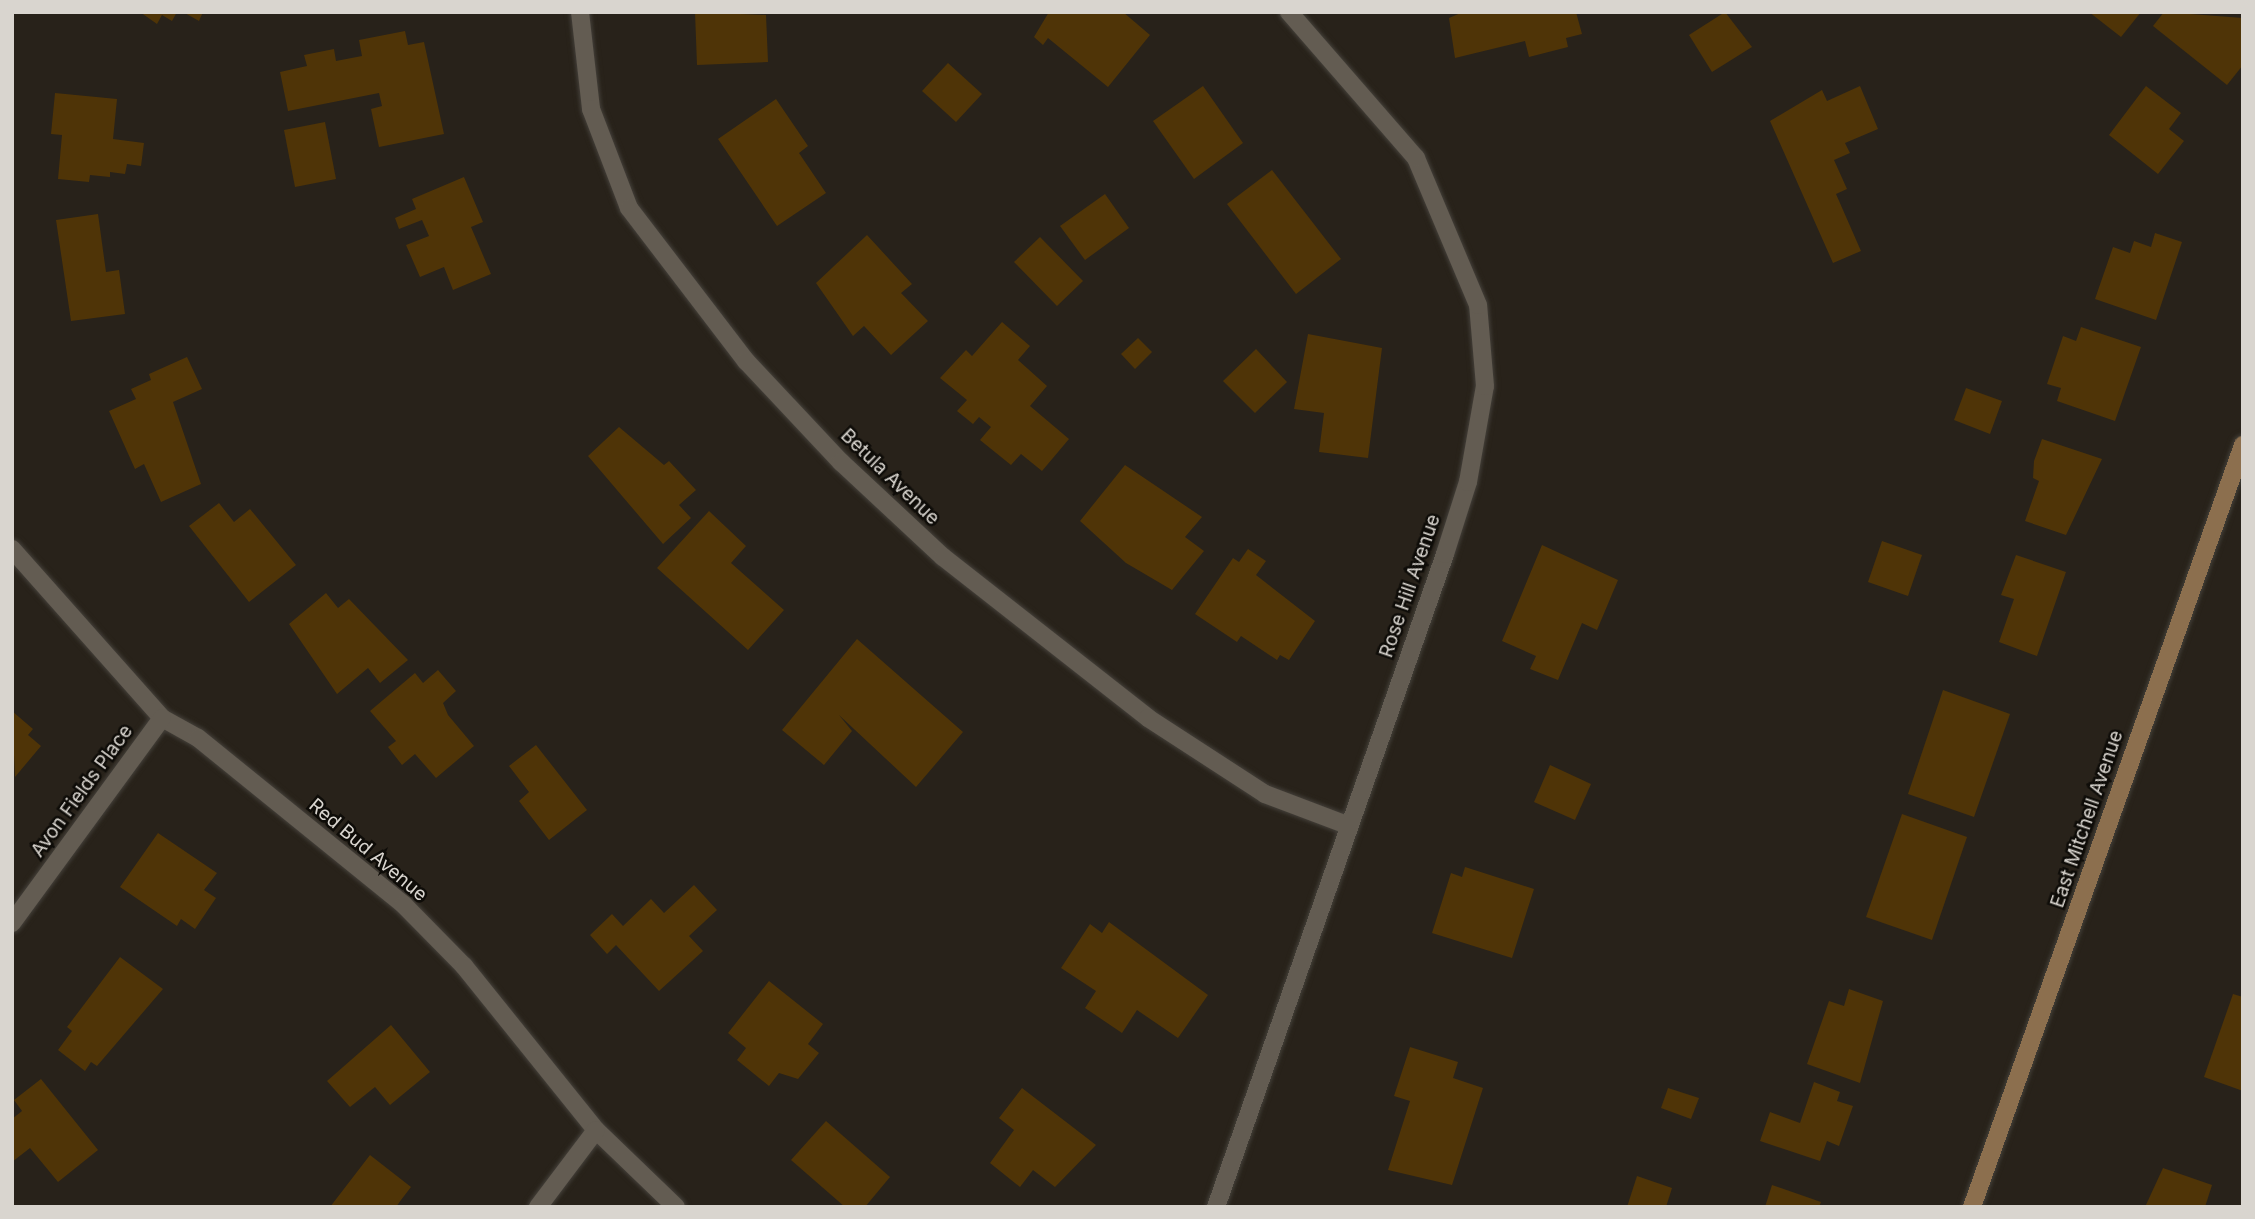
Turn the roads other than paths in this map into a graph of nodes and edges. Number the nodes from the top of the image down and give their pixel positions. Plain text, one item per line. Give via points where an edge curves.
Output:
1 (580, 12) edge
2 (1289, 12) edge
3 (2243, 445) edge
4 (12, 549) edge
5 (162, 718) junction
6 (1347, 825) junction
7 (12, 923) edge
8 (596, 1130) junction
9 (538, 1207) edge
10 (676, 1207) edge
11 (1216, 1207) edge
12 (1972, 1207) edge

1 - 6 street, Betula Avenue via 591,109 629,208 746,361 841,463 954,566 1149,718 1265,794
2 - 6 street, Rose Hill Avenue via 1416,158 1459,251 1485,345 1485,386 1468,482
3 - 12 street, East Mitchell Avenue
4 - 5 street, Red Bud Avenue
5 - 7 street, Avon Fields Place
5 - 8 street, Red Bud Avenue via 198,738 404,905 464,966
6 - 11 street, Rose Hill Avenue
8 - 9 street
8 - 10 street, Red Bud Avenue

